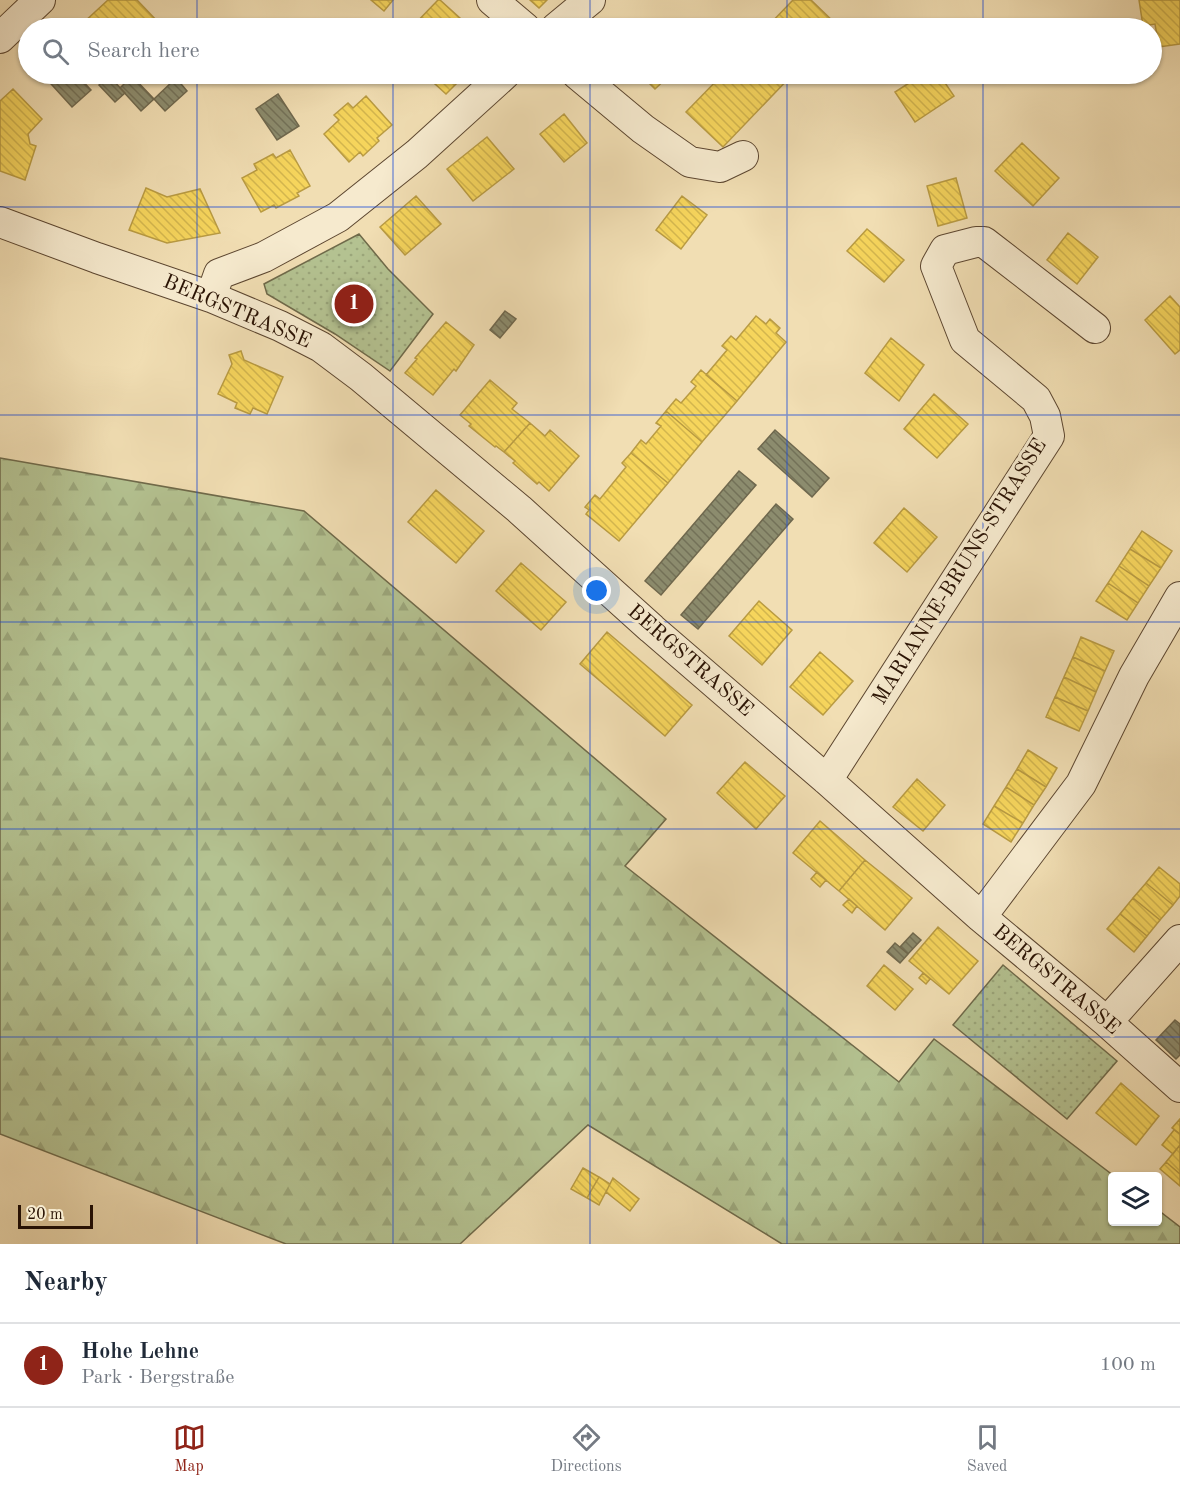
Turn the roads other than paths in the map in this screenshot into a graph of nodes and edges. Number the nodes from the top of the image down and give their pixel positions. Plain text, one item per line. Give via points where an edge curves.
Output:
1 (40, 0) edge
2 (492, 0) edge
3 (590, 0) edge
4 (21, 18) edge
5 (513, 18) edge
6 (568, 18) edge
7 (18, 21) edge
8 (0, 38) edge
9 (494, 84) edge
10 (589, 84) edge
11 (743, 156) dead end
12 (0, 222) edge
13 (211, 297) junction
14 (1095, 328) dead end
15 (1180, 597) edge
16 (827, 780) junction
17 (981, 917) junction
18 (1180, 940) edge
19 (1107, 1022) junction
20 (1180, 1087) edge

1 - 4 street
2 - 5 street
3 - 6 street
7 - 8 street
9 - 13 street via 417,154 338,217 264,257 219,274
10 - 11 street via 690,162 720,166
12 - 13 street, BERGSTRASSE
13 - 16 street, BERGSTRASSE via 321,347 360,377 519,509
14 - 16 street, MARIANNE-BRUNS-STRASSE via 984,242 945,250 936,266 965,340 1036,399 1046,416 1049,436
15 - 17 street via 1134,676 1081,784
16 - 17 street, BERGSTRASSE
17 - 19 street, BERGSTRASSE
18 - 19 street
19 - 20 street, BERGSTRASSE

